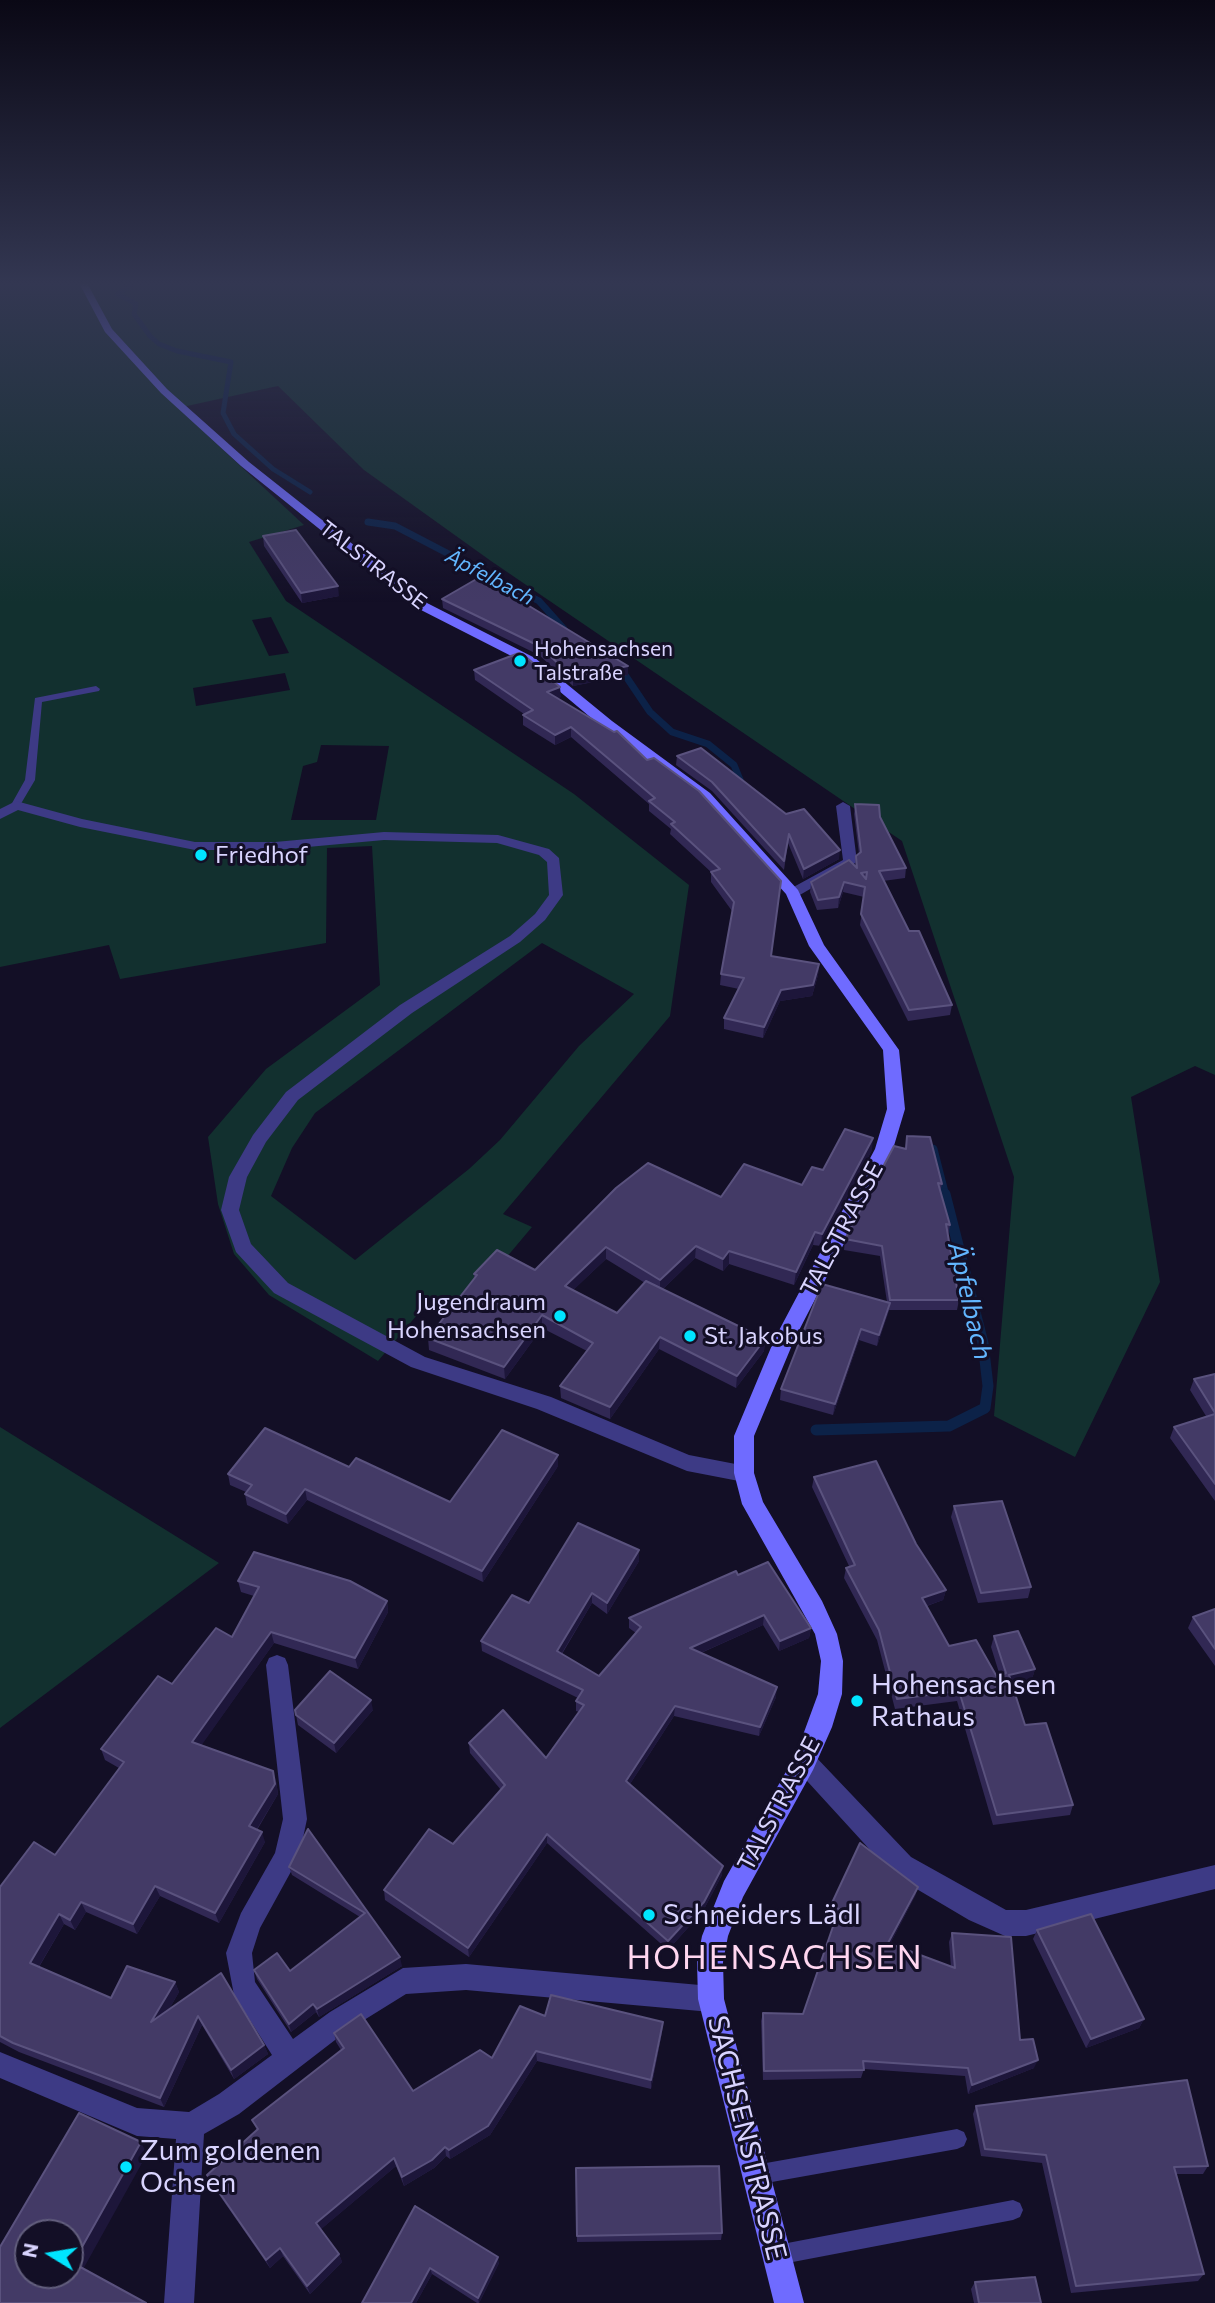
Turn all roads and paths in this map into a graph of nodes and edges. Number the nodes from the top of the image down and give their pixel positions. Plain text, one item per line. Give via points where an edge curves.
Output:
1 (162, 388) edge
2 (96, 689) dead end
3 (843, 806) dead end
4 (8, 810) edge
5 (793, 892) junction
6 (744, 1473) junction
7 (277, 1665) dead end
8 (805, 1762) junction
9 (1215, 1877) edge
10 (711, 1998) junction
11 (289, 2057) junction
12 (0, 2065) edge
13 (191, 2126) junction
14 (957, 2139) dead end
15 (755, 2175) junction
16 (1013, 2210) dead end
17 (776, 2256) junction
18 (179, 2303) edge
19 (789, 2303) edge

1 - 5 street, TALSTRASSE via 245,464 423,606 531,661 705,796
2 - 4 lane via 38,701 30,780
3 - 5 street via 850,862
4 - 6 street via 195,846 448,835 518,843 544,852 554,861 556,895 540,917 515,939 406,1009 292,1096 259,1139 238,1177 230,1210 243,1247 281,1287 396,1351 544,1403 687,1463
5 - 6 street, TALSTRASSE via 817,946 891,1049 896,1109 884,1149 785,1338 744,1437
6 - 8 street, TALSTRASSE via 753,1504 826,1633 832,1661 830,1694
7 - 11 street via 295,1819 286,1857 250,1922 239,1953 243,1986
8 - 9 street via 902,1866 1005,1923 1026,1923
8 - 10 street, TALSTRASSE via 733,1890 715,1936
10 - 11 street, SACHSENSTRASSE via 466,1977 403,1981
10 - 15 street, SACHSENSTRASSE
11 - 13 street, SACHSENSTRASSE via 229,2104
12 - 13 street via 137,2122
13 - 18 street
14 - 15 lane
15 - 17 street, SACHSENSTRASSE
16 - 17 lane
17 - 19 street, SACHSENSTRASSE

